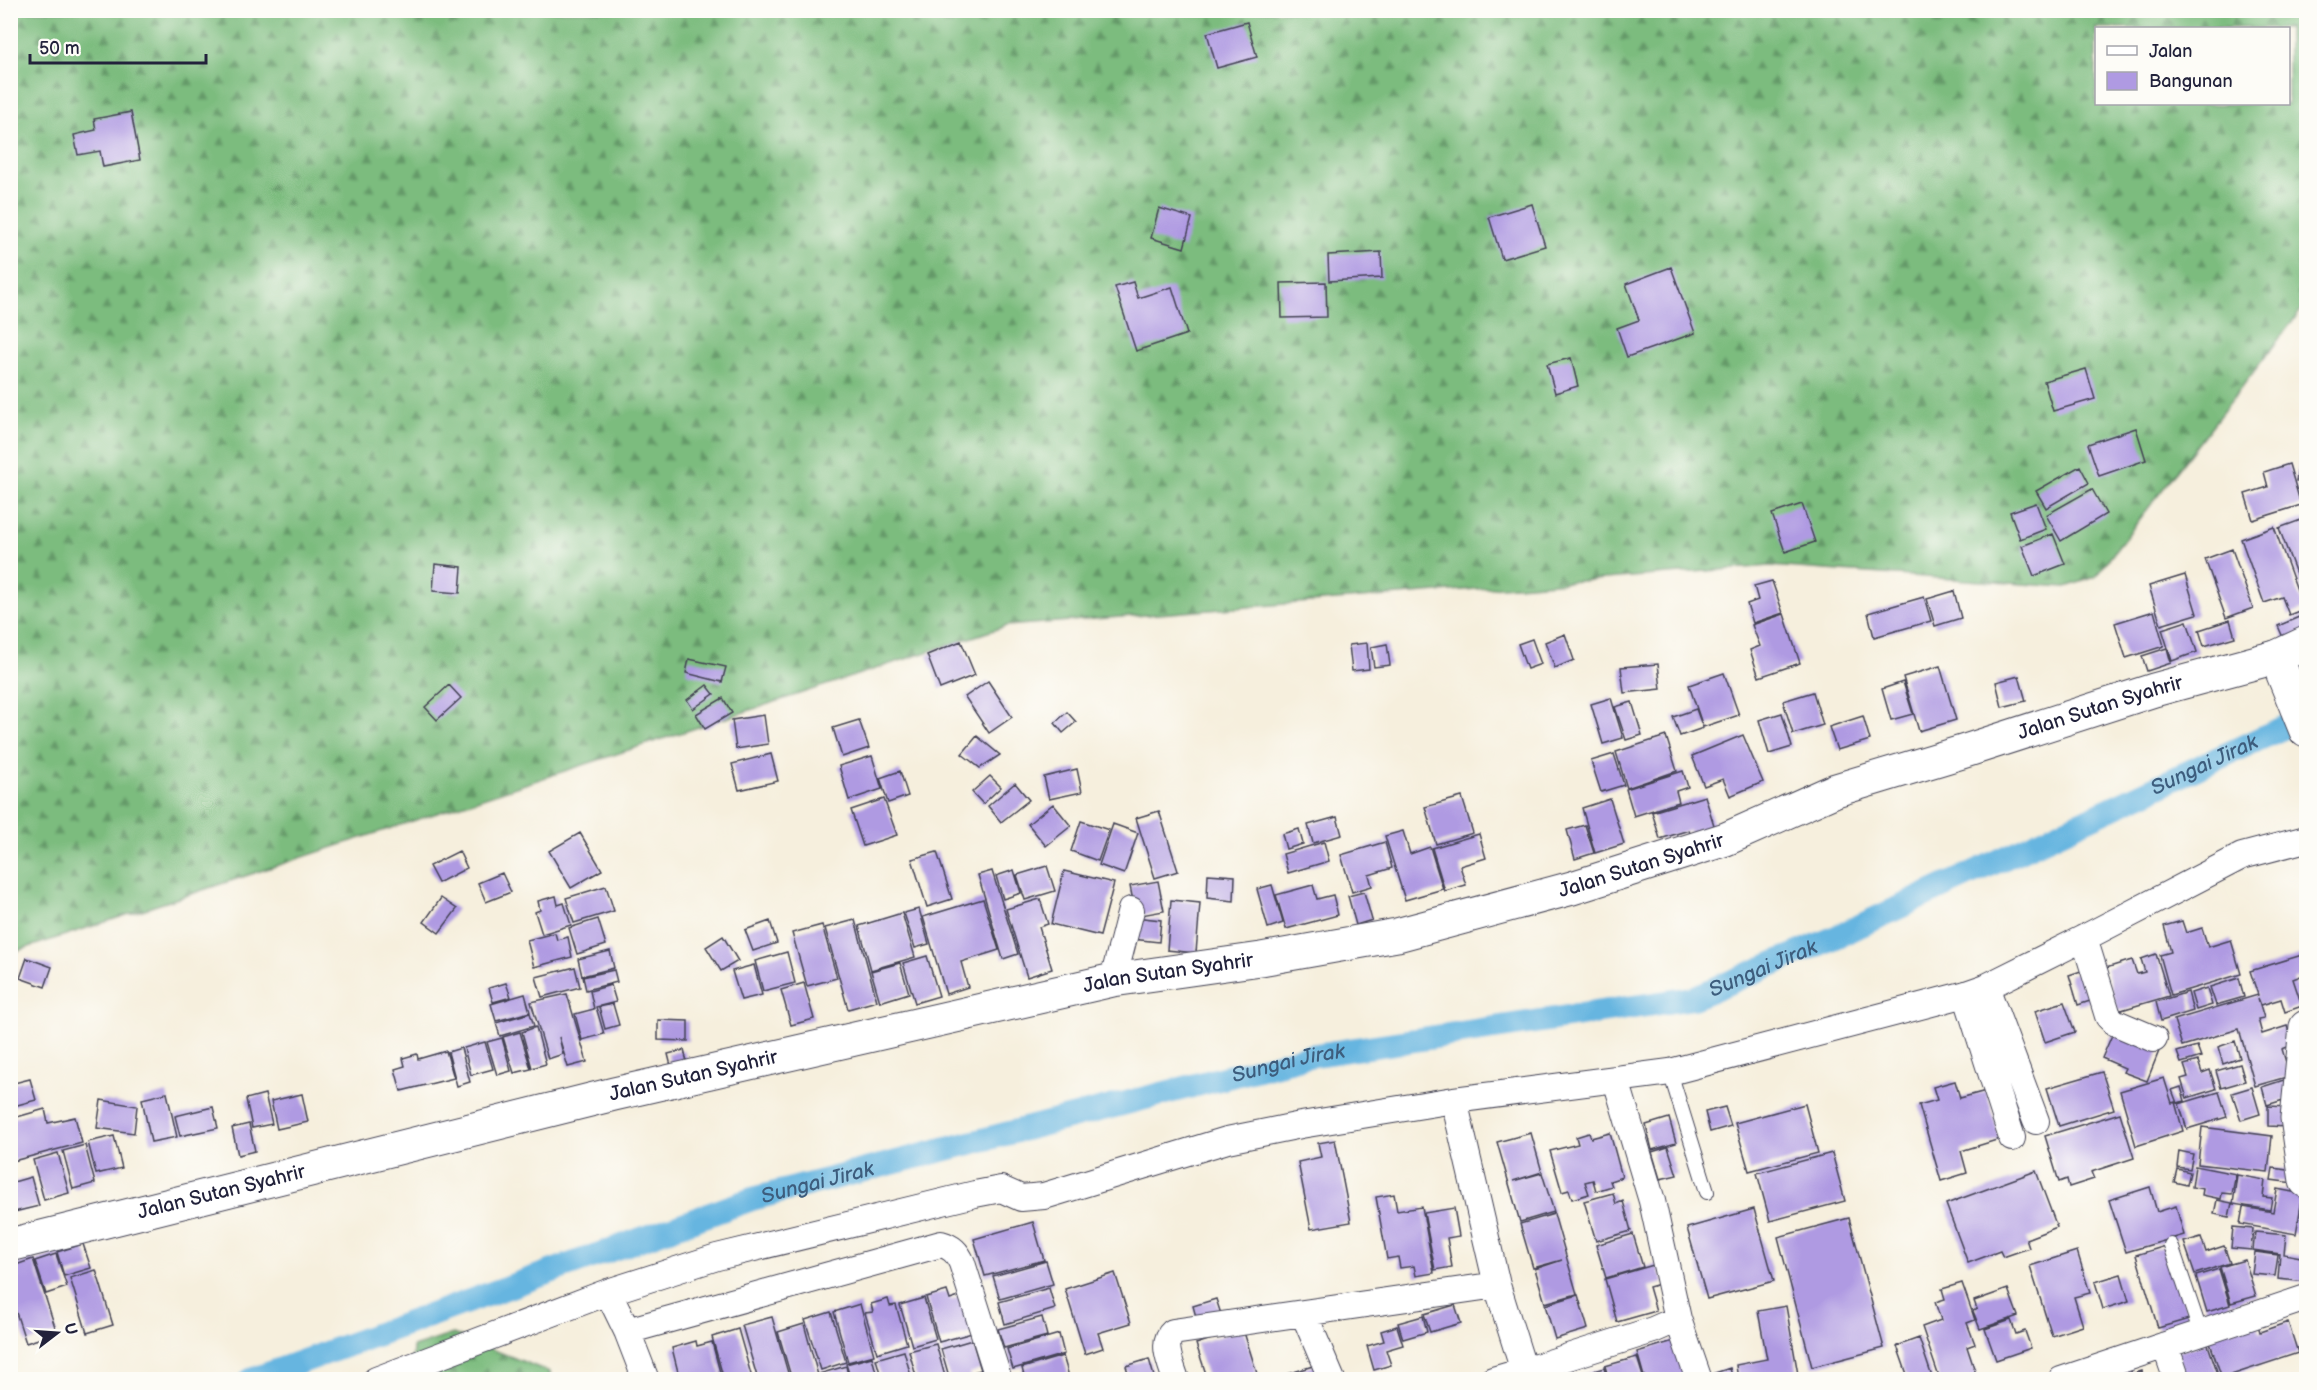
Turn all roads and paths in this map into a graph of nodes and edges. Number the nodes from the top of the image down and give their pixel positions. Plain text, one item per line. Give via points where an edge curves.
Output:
1 (2307, 643) edge
2 (2279, 665) junction
3 (2307, 731) edge
4 (2307, 839) edge
5 (1131, 910) dead end
6 (2084, 938) junction
7 (1113, 980) junction
8 (1976, 990) junction
9 (2306, 1029) edge
10 (2154, 1039) dead end
11 (1670, 1072) junction
12 (1616, 1080) junction
13 (1454, 1100) junction
14 (2302, 1118) edge
15 (2036, 1121) dead end
16 (2012, 1138) dead end
17 (2307, 1181) edge
18 (1707, 1192) dead end
19 (10, 1245) edge
20 (2171, 1245) dead end
21 (1497, 1285) junction
22 (608, 1292) junction
23 (2307, 1298) edge
24 (1304, 1314) junction
25 (1678, 1319) junction
26 (627, 1332) junction
27 (2201, 1334) junction
28 (2165, 1345) junction
29 (1524, 1371) junction
30 (376, 1380) edge
31 (646, 1380) edge
32 (996, 1380) edge
33 (1176, 1380) edge
34 (1332, 1380) edge
35 (1493, 1380) edge
36 (1699, 1380) edge
37 (2061, 1380) edge
38 (2177, 1380) edge

1 - 2 main road, Jalan Sutan Syahrir
2 - 3 main road
2 - 7 main road, Jalan Sutan Syahrir via 2154,690 1836,790 1726,839 1572,888 1397,935
4 - 6 street via 2242,856
5 - 7 street
6 - 8 street
6 - 10 street via 2108,1016
7 - 19 main road, Jalan Sutan Syahrir via 614,1094
8 - 11 street
8 - 15 street
8 - 16 street
9 - 14 main road
11 - 12 street
11 - 18 lane
12 - 13 street
12 - 25 street via 1652,1201
13 - 21 street
13 - 22 street via 1227,1140 1044,1196 1022,1198 1001,1189 975,1194 717,1257
14 - 17 main road
20 - 27 lane
21 - 24 street
21 - 29 street
22 - 26 street
22 - 30 street
23 - 27 street
24 - 33 street via 1173,1332 1167,1346
24 - 34 street
25 - 29 street
25 - 36 street
26 - 31 street
26 - 32 street via 941,1244 957,1252 962,1263
27 - 28 street
28 - 37 street
28 - 38 street
29 - 35 street

